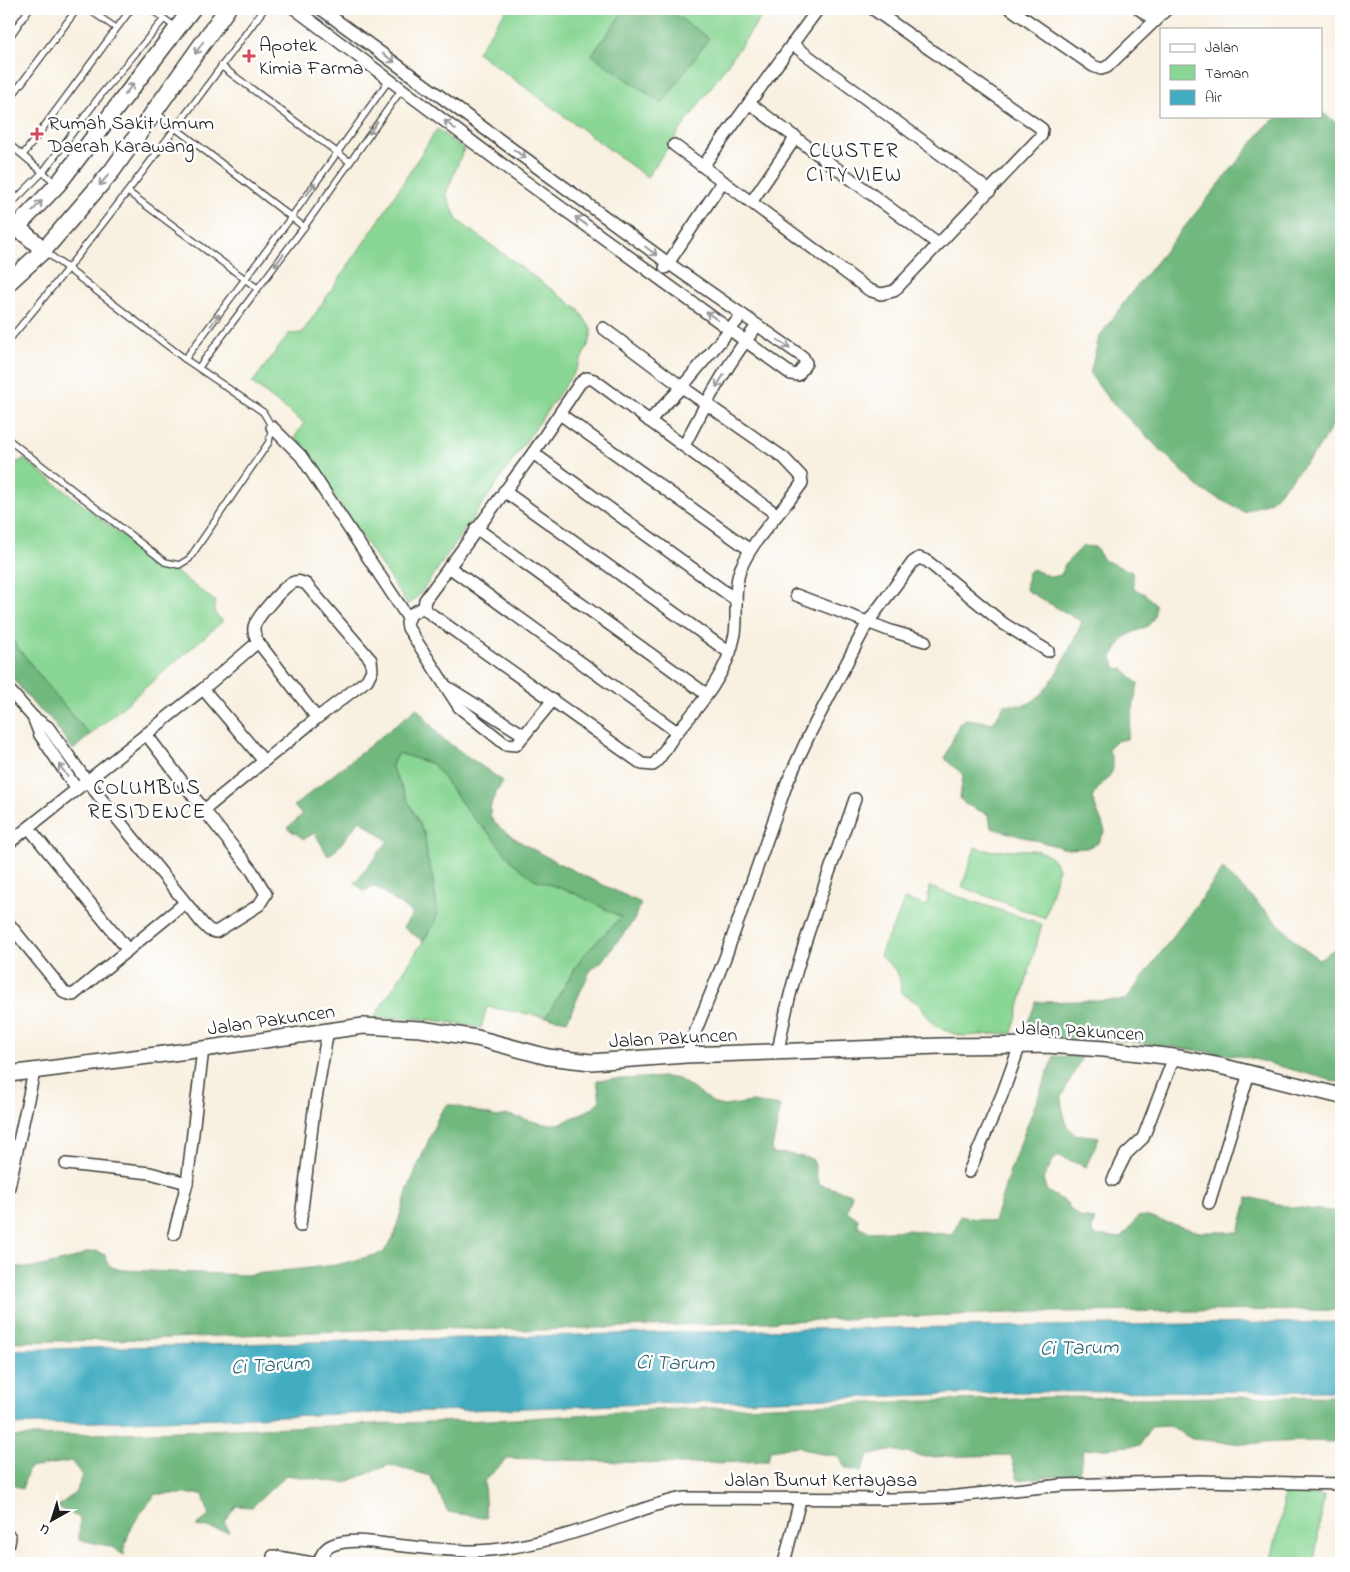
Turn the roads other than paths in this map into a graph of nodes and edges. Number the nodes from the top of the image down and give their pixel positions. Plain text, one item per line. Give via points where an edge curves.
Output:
1 (29, 9) edge
2 (78, 9) edge
3 (88, 9) edge
4 (131, 9) edge
5 (152, 9) edge
6 (192, 9) edge
7 (227, 9) edge
8 (264, 9) edge
9 (295, 9) edge
10 (322, 9) edge
11 (818, 9) edge
12 (873, 9) edge
13 (1011, 9) edge
14 (1139, 9) edge
15 (1167, 9) edge
16 (1156, 21) junction
17 (171, 24) junction
18 (116, 28) junction
19 (9, 38) edge
20 (792, 44) junction
21 (221, 66) junction
22 (389, 80) junction
23 (402, 89) junction
24 (9, 100) edge
25 (749, 103) junction
26 (155, 112) junction
27 (174, 127) junction
28 (796, 137) junction
29 (9, 144) edge
30 (674, 145) dead end
31 (337, 154) junction
32 (22, 155) junction
33 (350, 162) junction
34 (703, 166) junction
35 (43, 172) junction
36 (724, 181) junction
37 (58, 184) junction
38 (990, 191) junction
39 (128, 192) junction
40 (752, 201) junction
41 (9, 206) edge
42 (290, 219) junction
43 (304, 228) junction
44 (13, 231) edge
45 (938, 244) junction
46 (44, 250) junction
47 (668, 264) junction
48 (68, 270) junction
49 (659, 278) junction
50 (245, 281) junction
51 (9, 282) edge
52 (257, 288) junction
53 (742, 315) junction
54 (757, 326) junction
55 (603, 328) dead end
56 (730, 330) junction
57 (9, 340) edge
58 (746, 340) junction
59 (186, 359) junction
60 (199, 367) junction
61 (682, 387) junction
62 (706, 404) junction
63 (560, 414) junction
64 (649, 421) junction
65 (272, 427) junction
66 (9, 440) edge
67 (684, 446) junction
68 (533, 453) junction
69 (504, 491) junction
70 (776, 514) junction
71 (476, 528) junction
72 (750, 550) junction
73 (449, 567) junction
74 (796, 595) dead end
75 (736, 600) junction
76 (424, 607) junction
77 (408, 618) junction
78 (868, 622) junction
79 (924, 641) dead end
80 (258, 642) junction
81 (1048, 652) dead end
82 (730, 653) junction
83 (446, 686) junction
84 (203, 689) junction
85 (9, 690) edge
86 (706, 694) junction
87 (553, 700) junction
88 (33, 717) junction
89 (317, 718) junction
90 (677, 732) junction
91 (146, 734) junction
92 (524, 735) junction
93 (263, 760) junction
94 (86, 780) junction
95 (76, 788) junction
96 (855, 799) dead end
97 (204, 810) junction
98 (29, 828) junction
99 (9, 844) edge
100 (185, 903) junction
101 (9, 924) edge
102 (128, 950) junction
103 (328, 1030) junction
104 (1020, 1045) junction
105 (203, 1049) junction
106 (778, 1052) junction
107 (686, 1055) junction
108 (1174, 1057) junction
109 (34, 1072) junction
110 (1249, 1073) junction
111 (9, 1074) edge
112 (1341, 1096) edge
113 (66, 1164) dead end
114 (969, 1172) dead end
115 (1112, 1180) dead end
116 (187, 1183) junction
117 (9, 1187) edge
118 (1209, 1202) dead end
119 (300, 1226) dead end
120 (174, 1234) dead end
121 (1341, 1484) edge
122 (800, 1500) junction
123 (273, 1556) dead end
124 (312, 1563) edge
125 (318, 1563) edge
126 (784, 1563) edge

1 - 19 lane
2 - 24 lane
3 - 18 lane
4 - 18 lane
5 - 17 lane
6 - 17 main road
7 -> 26 main road
8 - 21 lane
9 - 22 street
10 -> 47 street
11 - 20 street
12 - 38 street via 1042,129 1041,136
13 - 16 street via 1101,69
14 - 16 street
15 - 16 street
17 - 35 lane via 103,92
37 -> 17 main road
18 - 32 lane
20 - 25 street
20 - 38 street
21 - 27 lane
21 - 31 lane
22 - 23 street
22 - 31 lane
23 -> 33 lane
49 -> 23 street
25 - 28 street
25 - 34 street
26 - 27 lane
26 -> 46 main road via 112,171
27 - 39 lane
27 - 42 lane
28 - 40 street
28 - 45 street
29 - 32 lane
30 - 34 street
31 - 33 lane
42 -> 31 lane
32 - 35 lane
33 - 43 lane
34 - 36 street
35 - 37 lane
35 - 41 lane
36 - 40 street
36 - 47 street
44 -> 37 main road
38 - 45 street
39 - 48 lane
39 - 50 lane
40 - 45 street via 869,290 881,294 894,291
42 - 43 lane
42 - 50 lane
43 -> 52 lane
44 - 46 main road
46 - 48 lane
46 - 51 main road
47 - 49 street
47 - 53 street
48 - 57 lane
48 - 59 lane
56 -> 49 street
50 - 52 lane
59 -> 50 lane
52 - 60 lane
53 - 54 street
53 - 56 street
54 - 58 street
54 -> 58 street via 806,360 798,375 791,374
55 - 61 street
56 - 58 street
56 - 61 street
58 -> 62 street
59 - 60 lane
60 - 65 lane via 263,412
61 - 62 street
61 - 64 street
62 - 67 street
62 - 70 street via 784,458 801,476 802,483
63 - 64 street via 580,383 587,378
63 - 68 street
63 - 72 street
64 - 67 street
65 - 66 lane via 268,442 258,458 189,559 179,565 165,562
65 - 77 street via 301,456
67 - 70 street
68 - 69 street
68 - 75 street
69 - 71 street
69 - 82 street
70 - 72 street
71 - 73 street
71 - 86 street
72 - 75 street via 740,572
73 - 76 street via 424,600
73 - 90 street
74 - 78 street
75 - 82 street via 738,616
76 - 77 street
76 - 87 street
77 - 83 street via 408,628
78 - 79 street
78 - 81 street via 919,558 927,561 1004,624
78 - 107 street via 787,783 725,958
80 - 84 street
80 - 89 street
80 - 89 street via 253,633 255,624 290,583 299,581 306,584 371,660 372,670 367,680
82 - 86 street via 726,667
83 - 92 street
83 - 92 street via 459,707 505,744 516,745
84 - 91 street
84 - 93 street
85 - 88 street
86 - 90 street
87 - 90 street via 642,764 653,765 660,759
87 - 92 street
88 - 94 street via 48,727
95 -> 88 street via 40,735
89 - 93 street
91 - 94 street
91 - 97 street
93 - 97 street
94 - 95 street
94 - 100 street
95 - 98 street
96 - 106 street via 797,968 786,1005
97 - 100 street via 266,894 259,905 216,932 209,930
98 - 99 street
98 - 102 street
100 - 102 street
101 - 102 street via 65,993 73,995
103 - 105 street, Jalan Pakuncen
103 - 107 street, Jalan Pakuncen via 363,1026 421,1029 477,1038 548,1057 591,1062
103 - 119 street
104 - 106 street, Jalan Pakuncen
104 - 108 street, Jalan Pakuncen
104 - 114 street
105 - 109 street, Jalan Pakuncen
105 - 116 street
106 - 107 street, Jalan Pakuncen
108 - 110 street, Jalan Pakuncen
108 - 115 street via 1143,1138 1126,1154
109 - 111 street, Jalan Pakuncen
109 - 117 street
110 - 112 street, Jalan Pakuncen
110 - 118 street
113 - 116 street via 150,1173
116 - 120 street
121 - 122 street, Jalan Bunut Kertayasa via 1117,1483 1062,1485 947,1497
122 - 125 street, Jalan Bunut Kertayasa via 712,1497 666,1501 579,1530 504,1548 465,1551 365,1542 337,1543 328,1547
122 - 126 street
123 - 124 street

